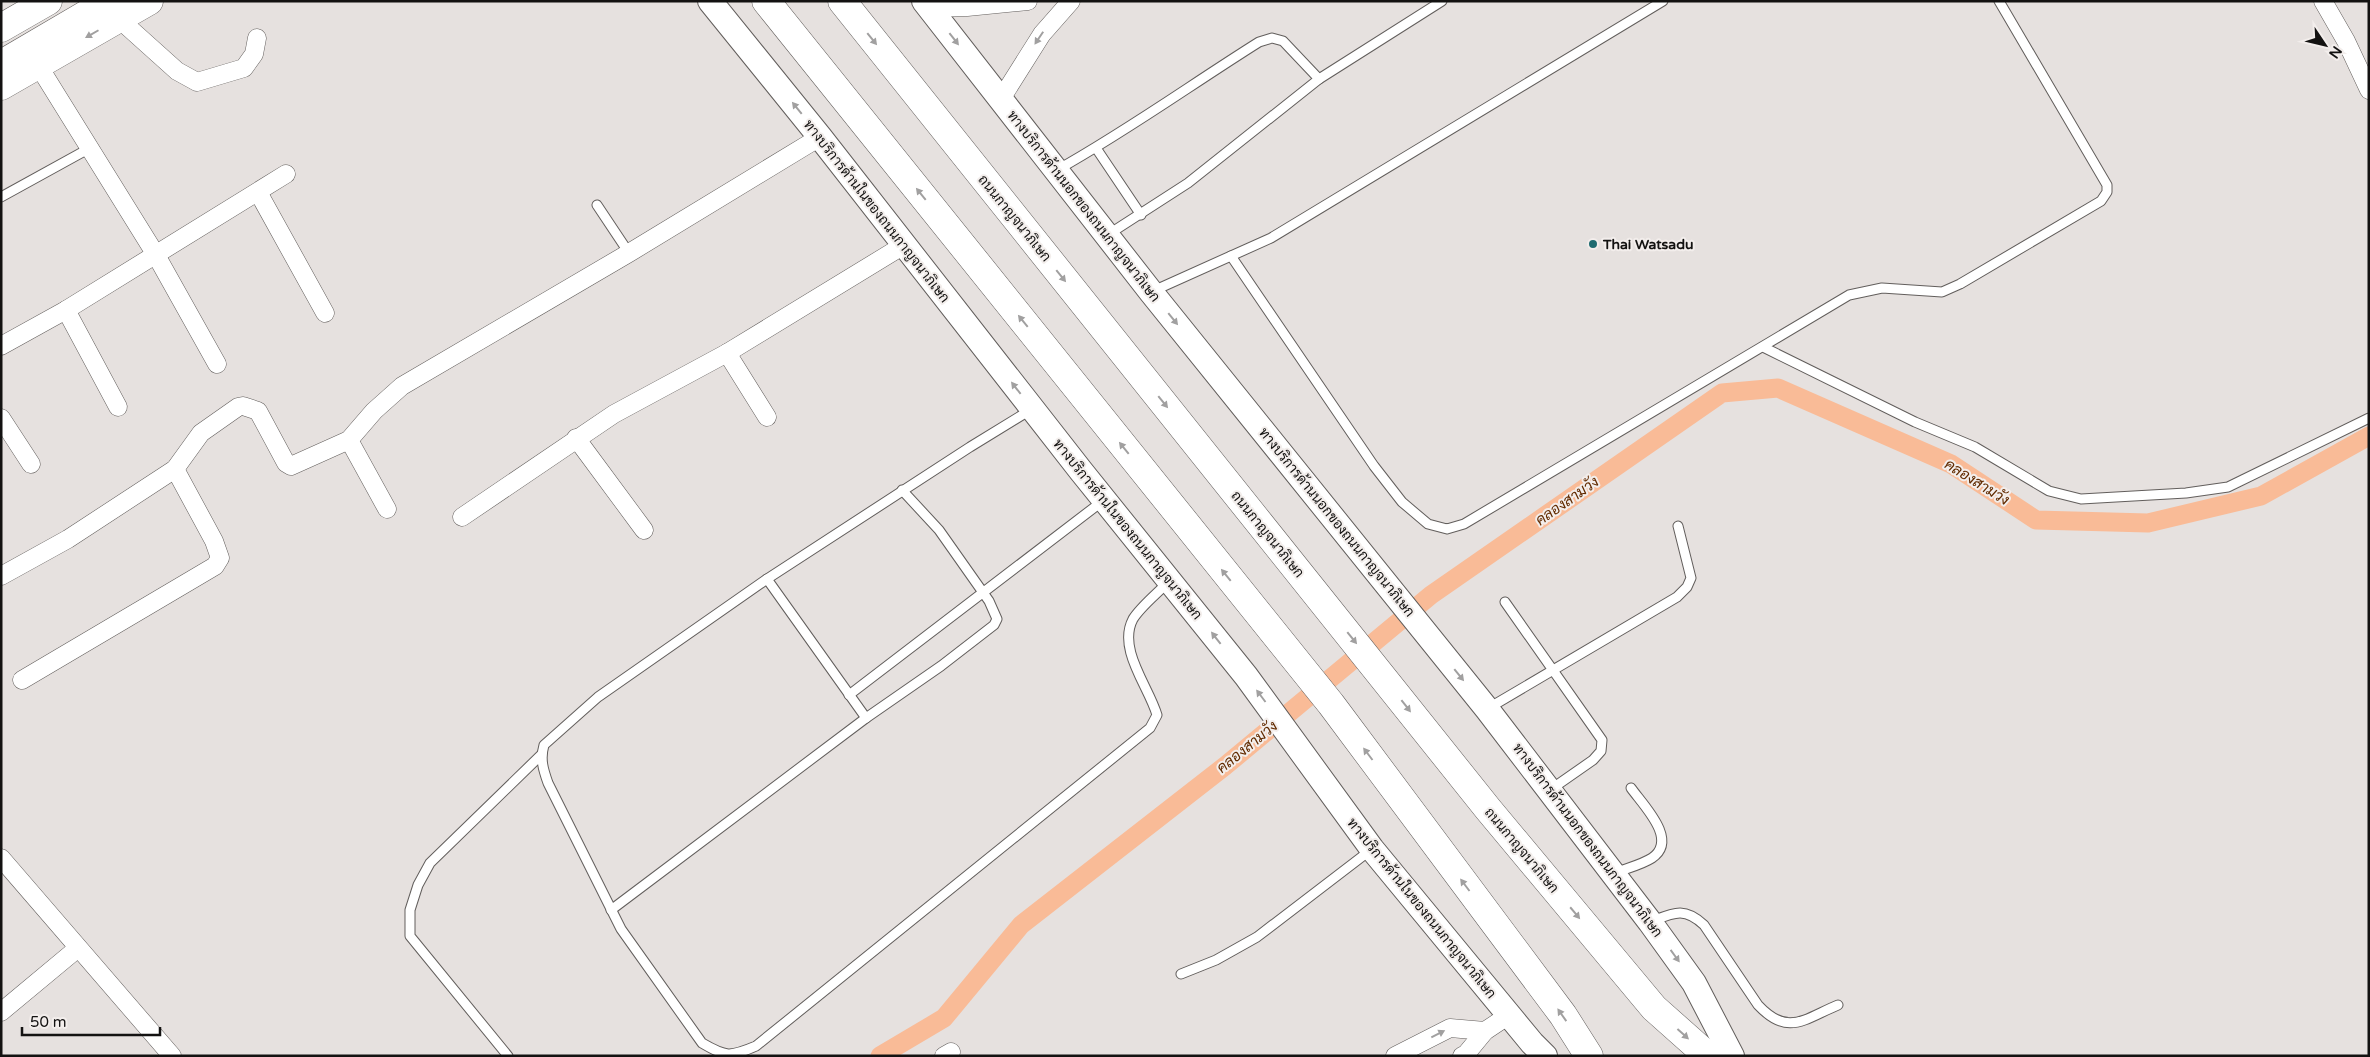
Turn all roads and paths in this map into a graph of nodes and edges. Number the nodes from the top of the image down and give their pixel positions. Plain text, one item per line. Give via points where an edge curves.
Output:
1 (149, 1) edge
2 (710, 1) edge
3 (766, 1) edge
4 (842, 1) edge
5 (1028, 1) edge
6 (1071, 1) edge
7 (1442, 1) edge
8 (1663, 1) edge
9 (1999, 1) edge
10 (2323, 1) edge
11 (927, 5) edge
12 (59, 6) edge
13 (114, 10) edge
14 (1, 28) edge
15 (257, 38) dead end
16 (1, 47) edge
17 (1, 64) edge
18 (38, 65) junction
19 (1319, 79) junction
20 (1, 86) edge
21 (2369, 90) edge
22 (1001, 99) junction
23 (820, 137) junction
24 (90, 148) junction
25 (1096, 148) junction
26 (1055, 171) junction
27 (286, 174) dead end
28 (258, 192) junction
29 (1, 198) edge
30 (597, 205) dead end
31 (1140, 215) junction
32 (1109, 234) junction
33 (904, 245) junction
34 (630, 253) junction
35 (156, 255) junction
36 (1231, 256) junction
37 (1151, 292) junction
38 (66, 310) junction
39 (325, 313) dead end
40 (1, 346) edge
41 (1763, 347) junction
42 (727, 353) junction
43 (217, 364) dead end
44 (118, 407) dead end
45 (1032, 409) junction
46 (767, 417) dead end
47 (1, 418) edge
48 (2369, 418) edge
49 (576, 438) junction
50 (349, 440) junction
51 (31, 464) dead end
52 (175, 469) junction
53 (902, 490) junction
54 (1104, 500) junction
55 (387, 509) dead end
56 (462, 517) dead end
57 (1678, 526) dead end
58 (644, 530) dead end
59 (1, 576) edge
60 (767, 579) junction
61 (1170, 580) junction
62 (984, 593) junction
63 (1505, 602) dead end
64 (1554, 670) junction
65 (22, 680) dead end
66 (850, 695) junction
67 (1487, 709) junction
68 (866, 718) junction
69 (541, 755) junction
70 (1631, 788) dead end
71 (1550, 790) junction
72 (1372, 849) junction
73 (1, 858) edge
74 (1614, 874) junction
75 (611, 910) junction
76 (1650, 922) junction
77 (78, 948) junction
78 (1181, 974) dead end
79 (1838, 1005) dead end
80 (1, 1012) edge
81 (1509, 1015) junction
82 (1484, 1031) junction
83 (716, 1055) edge
84 (1398, 1055) edge
85 (172, 1056) edge
86 (508, 1056) edge
87 (1462, 1056) edge
88 (1545, 1056) edge
89 (1589, 1056) edge
90 (1708, 1056) edge
91 (1732, 1056) edge

1 - 13 main road
23 -> 2 main road, ทางบริการด้านในของถนนกาญจนาภิเษก
89 -> 3 main road via 1563,1015 1331,704
4 -> 90 main road, ถนนกาญจนาภิเษก via 1488,809 1654,1008
5 - 11 street via 967,7
6 -> 22 street via 1042,34
7 - 19 lane
8 - 36 lane via 1270,238
9 - 41 lane via 2107,185 2101,201 1942,292 1882,288 1849,295
10 - 21 street
11 -> 22 main road, ทางบริการด้านนอกของถนนกาญจนาภิเษก
12 - 13 main road
12 - 14 main road
12 - 16 main road
12 - 17 main road
13 - 15 street via 177,71 197,82 244,68 254,54
13 -> 18 main road
18 - 20 main road
18 - 24 street
19 - 25 lane via 1283,41 1272,38 1259,42
19 - 31 lane via 1188,183
22 - 26 main road, ทางบริการด้านนอกของถนนกาญจนาภิเษก
23 - 33 main road, ทางบริการด้านในของถนนกาญจนาภิเษก
23 - 34 street
24 - 29 lane
24 - 35 street
25 - 26 lane
25 - 31 lane
26 - 32 main road, ทางบริการด้านนอกของถนนกาญจนาภิเษก
27 - 28 street
28 - 35 street
28 - 39 street
30 - 34 lane
31 - 32 lane
32 - 37 main road, ทางบริการด้านนอกของถนนกาญจนาภิเษก
33 - 42 street
45 -> 33 main road, ทางบริการด้านในของถนนกาญจนาภิเษก
34 - 50 street via 402,386
35 - 38 street
35 - 43 street
36 - 37 lane
36 - 41 lane via 1402,502 1428,524 1447,529 1464,524
37 -> 67 main road, ทางบริการด้านนอกของถนนกาญจนาภิเษก
38 - 40 street
38 - 44 street
41 - 48 lane via 1915,422 1975,447 2049,491 2081,498 2168,494 2228,487
42 - 46 street
42 - 49 street
45 - 53 lane
45 - 54 main road, ทางบริการด้านในของถนนกาญจนาภิเษก
47 - 51 street
49 - 56 street
49 - 58 street
50 - 52 street via 288,465 258,410 243,406 201,433
50 - 55 street
52 - 59 street via 68,539
52 - 65 street via 214,541 220,558 215,566
53 - 60 lane
53 - 62 lane via 938,530
54 - 61 main road, ทางบริการด้านในของถนนกาญจนาภิเษก
54 - 62 lane
57 - 64 lane via 1691,578 1687,587 1677,597
60 - 66 lane
60 - 69 lane via 598,697 544,745
72 -> 61 main road, ทางบริการด้านในของถนนกาญจนาภิเษก via 1298,745
61 - 83 lane via 1134,618 1129,631 1129,647 1157,715 1150,728 772,1035 736,1054
62 - 66 lane
62 - 68 lane via 995,610 997,619 994,626
63 - 64 lane
64 - 67 lane
64 - 71 lane via 1602,740 1601,751 1593,760
66 - 68 lane
67 - 71 main road, ทางบริการด้านนอกของถนนกาญจนาภิเษก
68 - 75 lane
69 - 75 lane via 548,783
69 - 86 lane via 430,863 410,910 410,936
70 - 74 lane via 1662,832 1662,842 1653,857
71 - 74 main road, ทางบริการด้านนอกของถนนกาญจนาภิเษก
72 - 78 lane via 1257,937 1216,960
72 - 81 main road, ทางบริการด้านในของถนนกาญจนาภิเษก
73 - 77 street
74 - 76 main road, ทางบริการด้านนอกของถนนกาญจนาภิเษก
75 - 83 lane via 702,1043
76 - 79 lane via 1674,913 1694,915 1758,1005 1780,1023 1791,1024
76 -> 91 main road, ทางบริการด้านนอกของถนนกาญจนาภิเษก via 1694,983
77 - 80 street
77 - 85 street
81 - 82 street
81 - 88 main road, ทางบริการด้านในของถนนกาญจนาภิเษก
84 -> 82 street via 1450,1028
82 - 87 street

